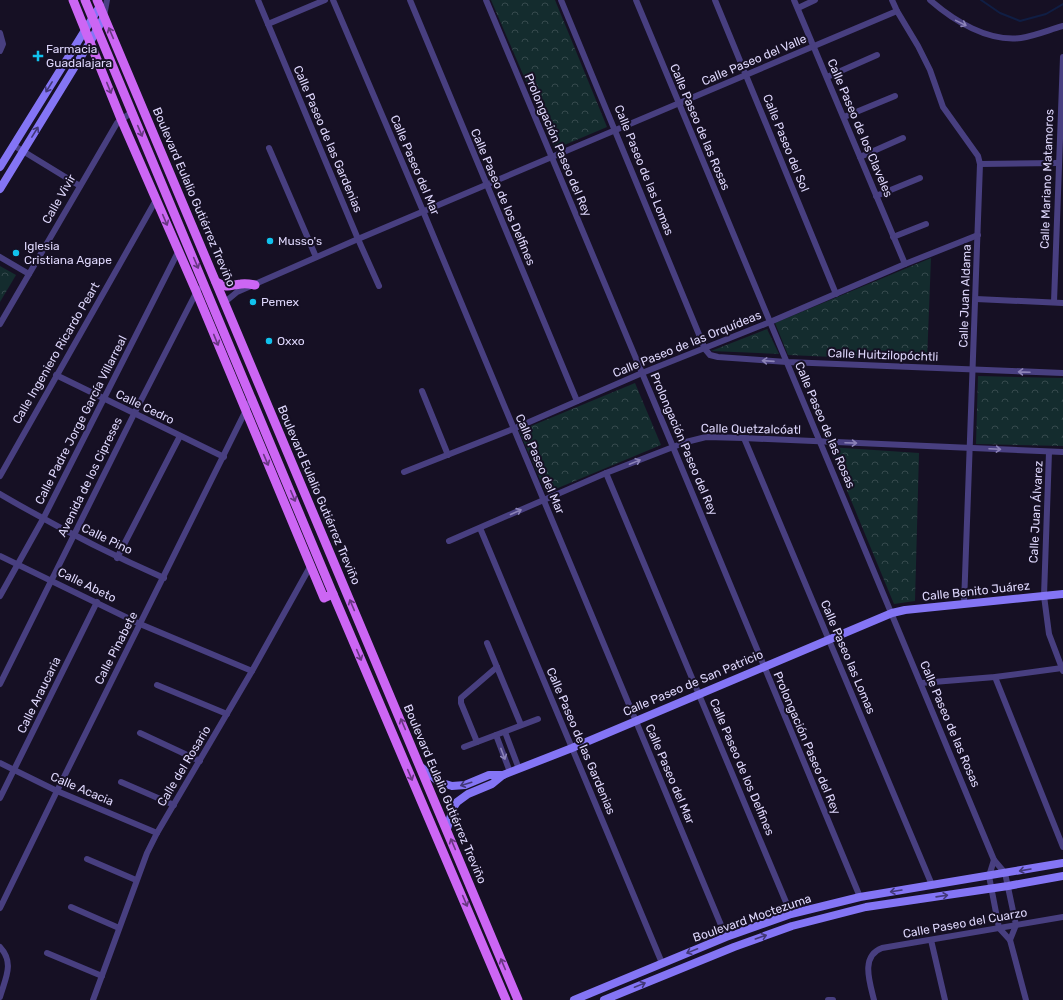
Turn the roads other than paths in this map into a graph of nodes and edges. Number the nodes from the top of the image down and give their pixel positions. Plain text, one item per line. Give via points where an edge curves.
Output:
1 (73, 0) edge
2 (85, 0) edge
3 (258, 0) edge
4 (325, 0) edge
5 (333, 0) edge
6 (410, 0) edge
7 (486, 0) edge
8 (561, 0) edge
9 (636, 0) edge
10 (715, 0) edge
11 (794, 0) edge
12 (815, 0) edge
13 (892, 0) edge
14 (930, 0) edge
15 (103, 2) edge
16 (798, 8) junction
17 (897, 12) junction
18 (92, 17) junction
19 (104, 17) junction
20 (268, 24) junction
21 (1063, 26) edge
22 (85, 29) junction
23 (97, 30) junction
24 (0, 33) edge
25 (90, 42) junction
26 (814, 47) junction
27 (0, 51) edge
28 (877, 55) dead end
29 (1063, 57) edge
30 (746, 75) junction
31 (827, 77) junction
32 (895, 96) dead end
33 (678, 104) junction
34 (132, 112) junction
35 (844, 117) junction
36 (121, 119) junction
37 (616, 130) junction
38 (903, 138) dead end
39 (13, 145) junction
40 (269, 148) dead end
41 (23, 151) junction
42 (552, 157) junction
43 (860, 157) junction
44 (1058, 163) junction
45 (980, 164) junction
46 (0, 167) edge
47 (920, 178) dead end
48 (486, 185) junction
49 (80, 186) junction
50 (0, 189) edge
51 (876, 196) junction
52 (156, 200) junction
53 (423, 211) junction
54 (926, 224) dead end
55 (978, 235) junction
56 (893, 237) junction
57 (358, 239) junction
58 (178, 252) junction
59 (0, 257) edge
60 (316, 257) junction
61 (905, 264) junction
62 (29, 274) junction
63 (204, 282) junction
64 (216, 282) junction
65 (255, 285) junction
66 (379, 286) dead end
67 (196, 291) junction
68 (836, 294) junction
69 (976, 299) junction
70 (225, 302) junction
71 (1054, 302) junction
72 (1063, 303) edge
73 (770, 322) junction
74 (0, 324) edge
75 (224, 331) junction
76 (706, 349) junction
77 (787, 362) junction
78 (972, 370) junction
79 (642, 373) junction
80 (1063, 373) edge
81 (56, 375) junction
82 (422, 391) dead end
83 (252, 398) junction
84 (104, 399) junction
85 (577, 401) junction
86 (246, 412) junction
87 (134, 414) junction
88 (513, 429) junction
89 (180, 436) junction
90 (744, 438) junction
91 (820, 442) junction
92 (673, 447) junction
93 (970, 448) junction
94 (1049, 452) junction
95 (1063, 452) edge
96 (448, 455) junction
97 (224, 457) junction
98 (404, 472) dead end
99 (606, 473) junction
100 (0, 476) edge
101 (0, 494) edge
102 (543, 500) junction
103 (43, 519) junction
104 (480, 528) junction
105 (74, 535) junction
106 (449, 541) dead end
107 (318, 554) junction
108 (0, 556) edge
109 (118, 558) junction
110 (18, 565) junction
111 (310, 566) junction
112 (164, 578) junction
113 (52, 580) junction
114 (333, 594) junction
115 (1063, 594) edge
116 (0, 596) edge
117 (1044, 596) junction
118 (97, 602) junction
119 (964, 604) junction
120 (892, 613) junction
121 (140, 624) junction
122 (828, 639) junction
123 (487, 643) dead end
124 (763, 666) junction
125 (497, 667) junction
126 (1062, 669) edge
127 (252, 671) junction
128 (995, 676) junction
129 (921, 683) junction
130 (0, 684) edge
131 (157, 685) dead end
132 (700, 694) junction
133 (227, 714) junction
134 (538, 719) dead end
135 (636, 721) junction
136 (521, 725) junction
137 (505, 732) junction
138 (140, 733) dead end
139 (496, 735) junction
140 (477, 742) junction
141 (464, 748) dead end
142 (572, 748) junction
143 (200, 761) junction
144 (0, 763) edge
145 (421, 767) junction
146 (519, 769) junction
147 (14, 770) junction
148 (506, 774) junction
149 (121, 782) dead end
150 (57, 791) junction
151 (0, 798) edge
152 (174, 805) junction
153 (447, 829) junction
154 (157, 833) junction
155 (1063, 847) edge
156 (87, 859) dead end
157 (994, 860) junction
158 (1063, 863) edge
159 (1005, 873) junction
160 (989, 876) junction
161 (1063, 876) edge
162 (136, 880) junction
163 (932, 885) junction
164 (1008, 886) junction
165 (991, 889) junction
166 (860, 897) junction
167 (71, 907) dead end
168 (0, 908) edge
169 (791, 914) junction
170 (1063, 917) edge
171 (1016, 925) junction
172 (119, 928) junction
173 (999, 928) junction
174 (726, 937) junction
175 (931, 940) junction
176 (1010, 940) junction
177 (0, 947) edge
178 (47, 953) dead end
179 (662, 963) junction
180 (102, 976) junction
181 (500, 986) junction
182 (0, 997) edge
183 (93, 1000) edge
184 (506, 1000) edge
185 (509, 1000) edge
186 (518, 1000) edge
187 (574, 1000) edge
188 (604, 1000) edge
189 (828, 1000) edge
190 (833, 1000) edge
191 (874, 1000) edge
192 (945, 1000) edge
193 (1026, 1000) edge

1 - 22 main road
2 - 18 main road, Boulevard Eulalio Gutiérrez Treviño
3 - 20 street, Calle Paseo de las Gardenias
4 - 20 street
5 - 53 street, Calle Paseo del Mar
6 - 48 street, Calle Paseo de los Delfines
7 - 42 street, Prolongación Paseo del Rey
8 - 37 street, Calle Paseo de las Lomas
9 - 33 street, Calle Paseo de las Rosas
10 - 30 street, Calle Paseo del Sol
11 - 16 street, Calle Paseo de los Claveles
12 - 16 street
13 - 17 street, Calle Juan Aldama
14 -> 21 street via 957,21 996,36 1021,38
15 - 18 street
15 - 19 main road, Boulevard Eulalio Gutiérrez Treviño
16 - 26 street, Calle Paseo de los Claveles
17 - 26 street, Calle Paseo del Valle
17 - 45 street, Calle Juan Aldama via 930,70 943,108 978,156
18 - 22 street
18 - 23 main road, Boulevard Eulalio Gutiérrez Treviño
19 - 23 street
64 -> 19 main road, Boulevard Eulalio Gutiérrez Treviño
20 - 57 street, Calle Paseo de las Gardenias
22 - 25 main road
22 -> 39 street
23 - 25 street
23 - 34 main road, Boulevard Eulalio Gutiérrez Treviño
24 - 27 street via 3,44
25 -> 36 main road
41 -> 25 street
26 - 30 street, Calle Paseo del Valle
26 - 31 street, Calle Paseo de los Claveles
28 - 31 street
29 - 44 street, Calle Mariano Matamoros
30 - 33 street, Calle Paseo del Valle
30 - 68 street, Calle Paseo del Sol
31 - 35 street, Calle Paseo de los Claveles
32 - 35 street
33 - 37 street, Calle Paseo del Valle
33 - 73 street, Calle Paseo de las Rosas
34 - 36 street, Calle Vivir
34 -> 63 main road, Boulevard Eulalio Gutiérrez Treviño
35 - 43 street, Calle Paseo de los Claveles
36 - 49 street, Calle Vivir
36 - 52 main road
37 - 42 street, Calle Paseo del Valle
37 - 76 street, Calle Paseo de las Lomas
38 - 43 street
39 - 41 street
39 - 46 street
40 - 60 street
41 - 49 street
41 - 50 street
42 - 48 street, Calle Paseo del Valle
42 - 79 street, Prolongación Paseo del Rey
43 - 51 street, Calle Paseo de los Claveles
44 - 45 street
44 - 71 street, Calle Mariano Matamoros
45 - 55 street, Calle Juan Aldama
47 - 51 street
48 - 53 street, Calle Paseo del Valle
48 - 85 street, Calle Paseo de los Delfines
49 - 62 street, Calle Vivir
51 - 56 street, Calle Paseo de los Claveles
52 -> 58 main road
52 - 81 street, Calle Ingeniero Ricardo Peart
53 - 57 street, Calle Paseo del Valle
53 - 88 street, Calle Paseo del Mar
54 - 56 street
55 - 61 street, Calle Paseo de las Orquídeas
55 - 69 street, Calle Juan Aldama
56 - 61 street, Calle Paseo de los Claveles
57 - 60 street, Calle Paseo del Valle
57 - 66 street, Calle Paseo de las Gardenias
58 - 67 main road
58 - 84 street, Calle Padre Jorge García Villarreal
59 - 62 street
60 - 65 street, Calle Paseo del Valle
61 - 68 street, Calle Paseo de las Orquídeas
62 - 74 street, Calle Vivir
63 - 67 street, Avenida de los Cipreses
63 - 75 main road, Boulevard Eulalio Gutiérrez Treviño
64 - 65 main road via 231,287 241,284
64 - 70 main road, Boulevard Eulalio Gutiérrez Treviño
65 - 70 street, Calle Paseo del Valle via 237,292
67 -> 86 main road
67 - 87 street, Avenida de los Cipreses
68 - 73 street, Calle Paseo de las Orquídeas
69 - 71 street
69 - 78 street, Calle Juan Aldama
70 - 75 main road via 222,312
145 -> 70 main road, Boulevard Eulalio Gutiérrez Treviño
71 - 72 street
73 - 76 street, Calle Paseo de las Orquídeas
73 - 77 street, Calle Paseo de las Rosas
75 - 83 main road, Boulevard Eulalio Gutiérrez Treviño
77 -> 76 street, Calle Huitzilopóchtli via 713,356 707,353
76 - 79 street, Calle Paseo de las Orquídeas
77 - 78 street, Calle Huitzilopóchtli
77 - 91 street, Calle Paseo de las Rosas
80 -> 78 street, Calle Huitzilopóchtli
78 - 93 street, Calle Juan Aldama
79 - 85 street, Calle Paseo de las Orquídeas
79 - 92 street, Prolongación Paseo del Rey
81 - 84 street, Calle Cedro
81 - 100 street, Calle Ingeniero Ricardo Peart
82 - 96 street
83 - 86 street, Calle Pinabete
83 -> 107 main road, Boulevard Eulalio Gutiérrez Treviño
84 - 87 street, Calle Cedro
84 - 103 street, Calle Padre Jorge García Villarreal
85 - 88 street, Calle Paseo de las Orquídeas
86 - 97 street, Calle Pinabete
86 -> 111 main road
87 - 89 street, Calle Cedro
87 - 105 street, Avenida de los Cipreses
88 - 96 street, Calle Paseo de las Orquídeas
88 - 102 street, Calle Paseo del Mar
89 - 97 street, Calle Cedro
89 - 109 street
90 - 91 street, Calle Quetzalcóatl
90 - 92 street, Calle Quetzalcóatl via 706,437
90 - 122 street, Calle Paseo las Lomas
91 -> 93 street, Calle Quetzalcóatl
91 - 120 street, Calle Paseo de las Rosas
99 -> 92 street, Calle Quetzalcóatl
92 - 124 street, Prolongación Paseo del Rey
93 -> 94 street, Calle Quetzalcóatl
93 - 119 street, Calle Juan Aldama
94 - 95 street, Calle Quetzalcóatl
94 - 117 street, Calle Juan Álvarez
96 - 98 street, Calle Paseo de las Orquídeas
97 - 112 street, Calle Pinabete
99 - 102 street, Calle Quetzalcóatl
99 - 132 street, Calle Paseo de los Delfines
101 - 103 street, Calle Pino
104 -> 102 street, Calle Quetzalcóatl
102 - 135 street, Calle Paseo del Mar
103 - 105 street, Calle Pino
103 - 110 street, Calle Padre Jorge García Villarreal
104 - 106 street, Calle Quetzalcóatl
104 - 142 street, Calle Paseo de las Gardenias
105 - 109 street, Calle Pino
105 - 113 street, Avenida de los Cipreses
107 - 111 street, Calle del Rosario
107 - 114 main road, Boulevard Eulalio Gutiérrez Treviño
108 - 110 street, Calle Abeto
109 - 112 street, Calle Pino
110 - 113 street, Calle Abeto
110 - 116 street, Calle Padre Jorge García Villarreal
111 - 114 main road via 324,598
111 - 127 street, Calle del Rosario
112 - 121 street, Calle Pinabete
113 - 118 street, Calle Abeto
113 - 130 street, Avenida de los Cipreses
114 -> 181 main road, Boulevard Eulalio Gutiérrez Treviño
115 - 117 street, Calle Benito Juárez
117 - 119 street, Calle Benito Juárez
117 - 126 street, Calle Juan Álvarez via 1049,634
118 - 121 street, Calle Abeto
118 - 147 street, Calle Araucaria
119 - 120 street, Calle Benito Juárez
120 - 122 street, Calle Paseo de San Patricio
120 - 129 street, Calle Paseo de las Rosas
121 - 127 street, Calle Abeto
121 - 150 street, Calle Pinabete
122 - 124 street, Calle Paseo de San Patricio
122 - 163 street, Calle Paseo las Lomas
123 - 125 street
124 - 132 street, Calle Paseo de San Patricio
124 - 166 street, Prolongación Paseo del Rey
125 - 136 street
125 - 140 street via 461,698
126 - 128 street
127 - 133 street, Calle del Rosario
128 - 129 street
128 - 155 street
129 - 157 street, Calle Paseo de las Rosas
131 - 133 street
132 - 135 street, Calle Paseo de San Patricio
132 - 169 street, Calle Paseo de los Delfines
133 - 143 street, Calle del Rosario
134 - 136 street
135 - 142 street, Calle Paseo de San Patricio
135 - 174 street, Calle Paseo del Mar
136 - 137 street
137 - 139 street
137 - 146 street
138 - 143 street
139 - 140 street
139 -> 148 street
140 - 141 street
142 - 146 street, Calle Paseo de San Patricio
142 - 179 street, Calle Paseo de las Gardenias
143 - 152 street, Calle del Rosario
144 - 147 street, Calle Acacia
148 -> 145 street, Calle Paseo de San Patricio via 489,775 465,785 452,786 439,782
145 - 153 main road, Boulevard Eulalio Gutiérrez Treviño
146 - 148 street, Calle Paseo de San Patricio
147 - 150 street, Calle Acacia
147 - 151 street, Calle Araucaria
148 - 153 street, Calle Paseo de San Patricio via 457,802
149 - 152 street
150 - 154 street, Calle Acacia
150 - 168 street, Calle Pinabete
152 - 154 street, Calle del Rosario
186 -> 153 main road, Boulevard Eulalio Gutiérrez Treviño
154 - 162 street, Calle del Rosario
156 - 162 street
157 - 159 street, Calle Paseo de las Rosas
157 - 160 street
158 -> 159 street, Boulevard Moctezuma
159 - 160 street, Boulevard Moctezuma
159 - 164 street, Calle Paseo de las Rosas
160 - 163 street, Boulevard Moctezuma
160 - 165 street
161 - 164 street, Boulevard Moctezuma
162 - 172 street, Calle del Rosario
163 -> 166 street, Boulevard Moctezuma
164 - 165 street, Boulevard Moctezuma
164 - 171 street, Calle Paseo de las Rosas
165 - 173 street
188 -> 165 street, Boulevard Moctezuma via 792,926 866,907
166 - 169 street, Boulevard Moctezuma
167 - 172 street
169 - 174 street, Boulevard Moctezuma
170 - 171 street, Calle Paseo del Cuarzo
171 - 173 street, Calle Paseo del Cuarzo
171 - 176 street
172 - 180 street, Calle del Rosario
173 - 175 street, Calle Paseo del Cuarzo
173 - 176 street
174 -> 179 street, Boulevard Moctezuma
175 - 191 street, Calle Paseo del Cuarzo via 882,948 873,953 868,972
175 - 192 street
176 - 193 street
177 - 182 street via 7,957 8,971
178 - 180 street
179 - 187 street, Boulevard Moctezuma
180 - 183 street, Calle del Rosario
181 - 184 main road, Boulevard Eulalio Gutiérrez Treviño
181 - 185 main road
189 - 190 street

